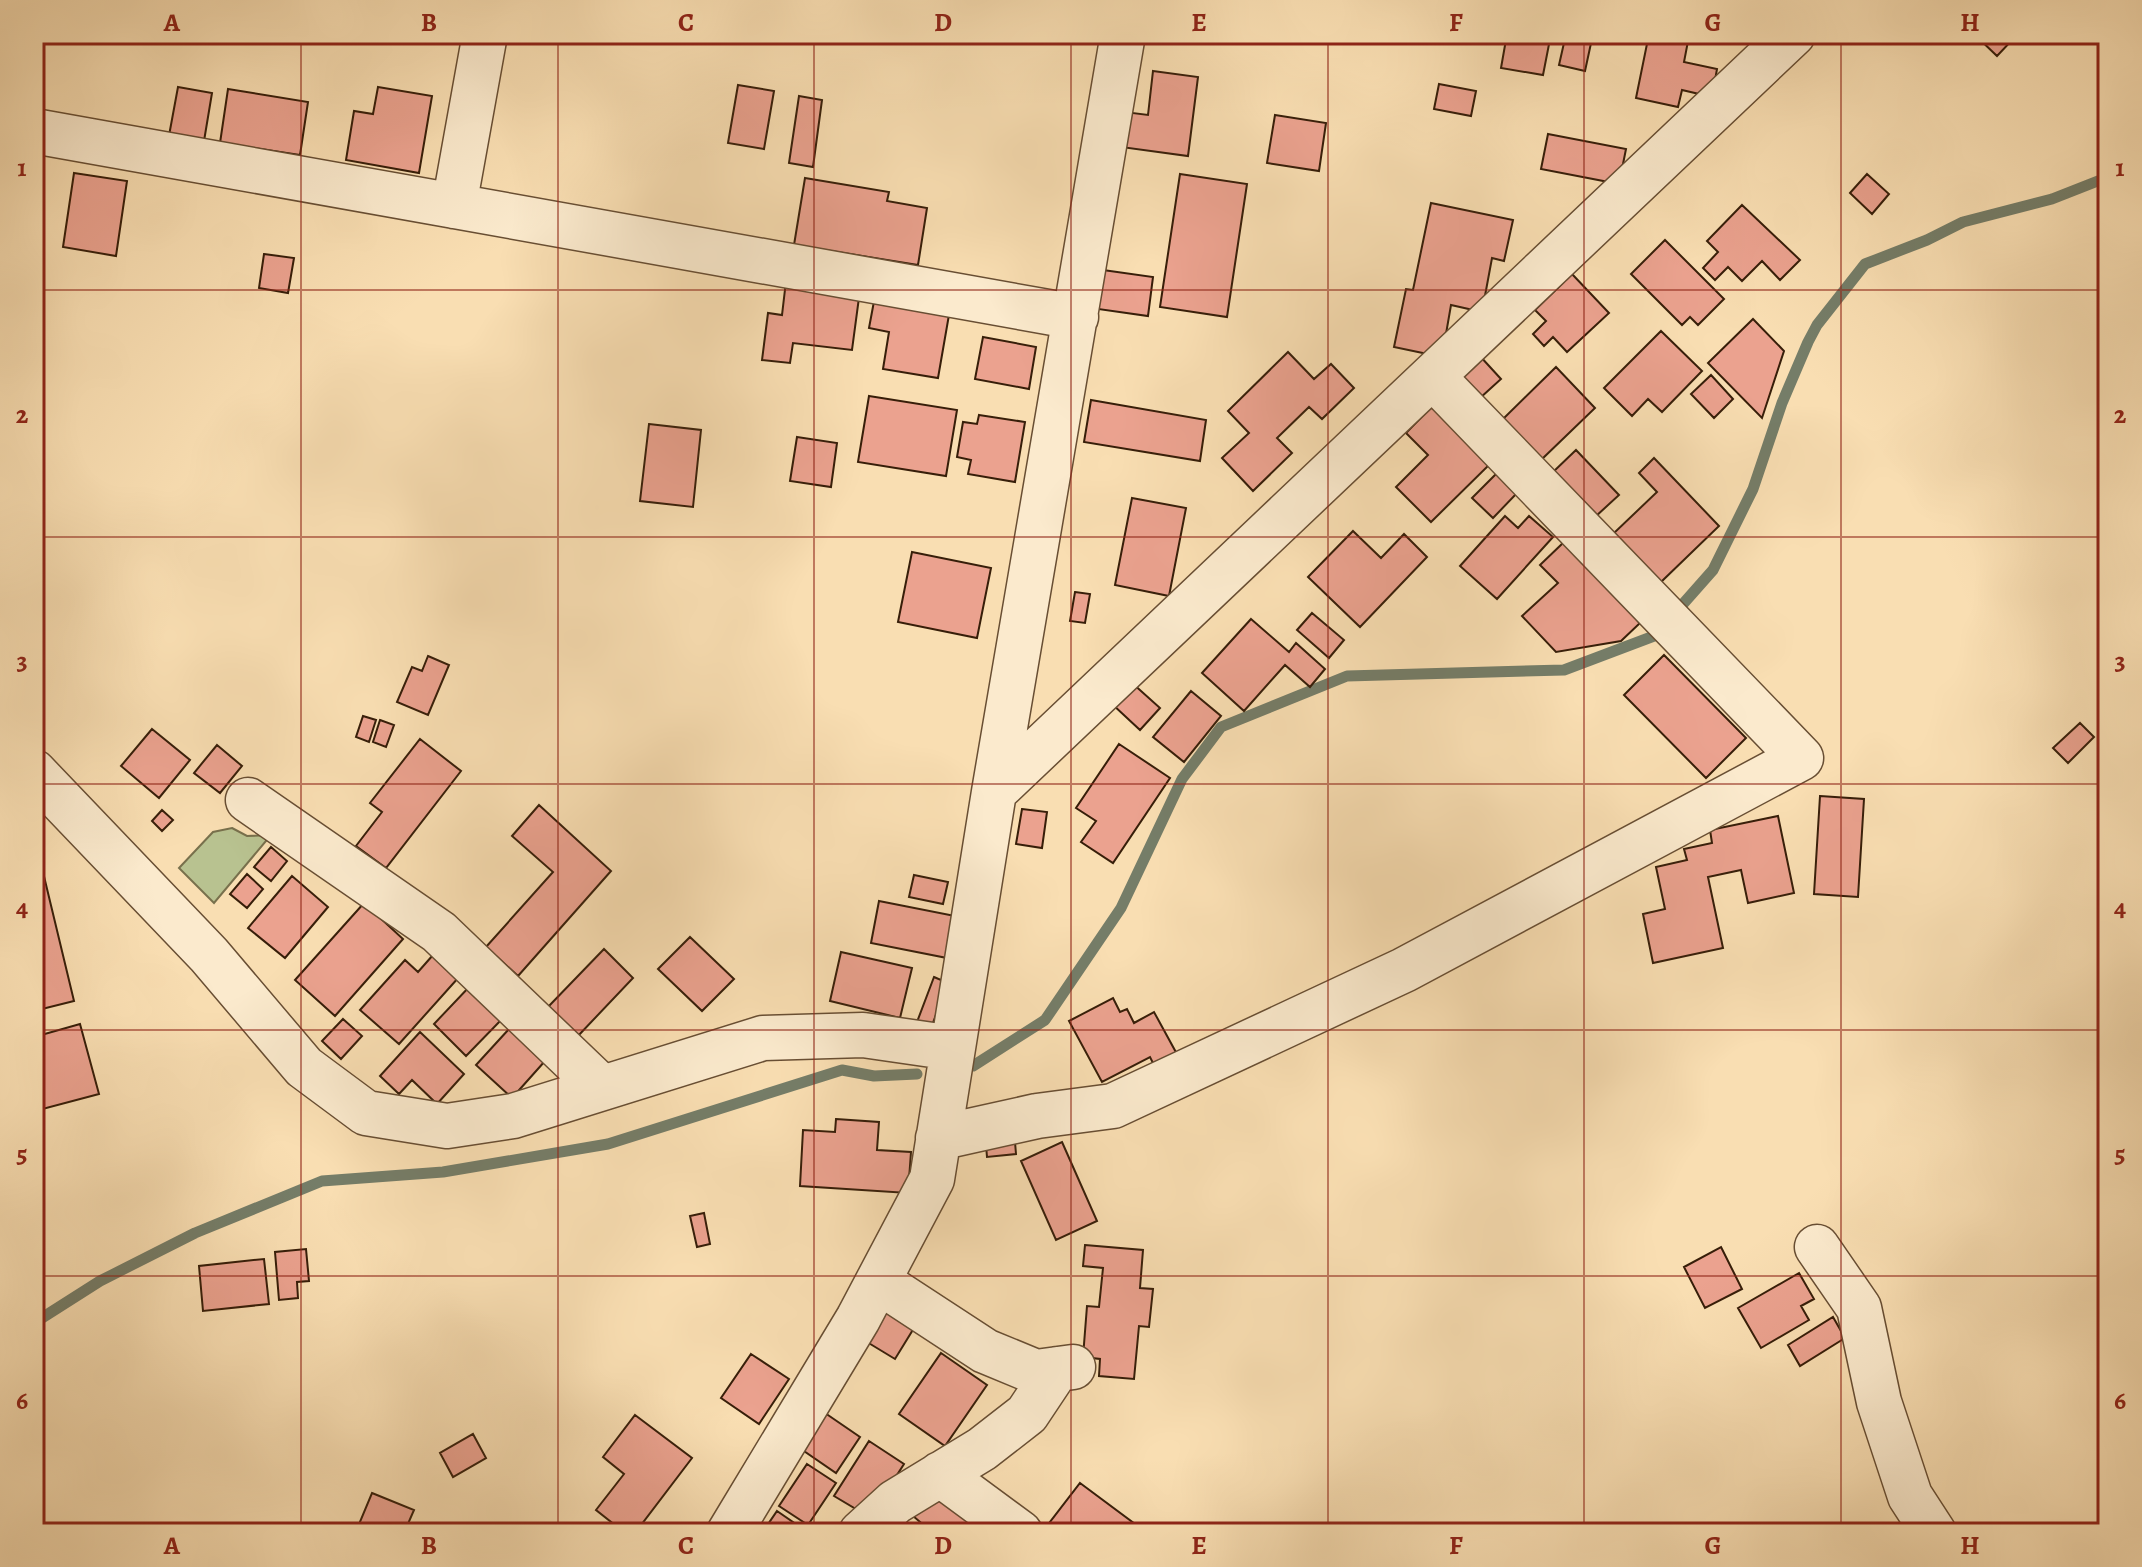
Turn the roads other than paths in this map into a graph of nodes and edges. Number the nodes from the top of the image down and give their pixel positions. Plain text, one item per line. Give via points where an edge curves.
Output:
1 (485, 34) edge
2 (1123, 34) edge
3 (1793, 34) edge
4 (1758, 52) edge
5 (34, 131) edge
6 (454, 206) junction
7 (1076, 317) junction
8 (1433, 377) junction
9 (34, 772) edge
10 (994, 792) junction
11 (248, 800) dead end
12 (953, 1048) junction
13 (602, 1088) junction
14 (938, 1138) junction
15 (1817, 1247) dead end
16 (878, 1281) junction
17 (940, 1474) junction
18 (729, 1533) edge
19 (861, 1533) edge
20 (1020, 1533) edge
21 (1934, 1533) edge

1 - 6 street
2 - 7 street
3 - 4 street
4 - 8 street
5 - 6 street
6 - 7 street
7 - 10 street
8 - 10 street
8 - 14 street via 1801,758 1404,970 1113,1106
9 - 13 street via 209,955 304,1067 366,1113 447,1126 513,1116
10 - 12 street
11 - 13 street via 439,932
12 - 13 street via 863,1035 763,1038
12 - 14 street
14 - 16 street via 932,1179
15 - 21 street via 1859,1308 1879,1402 1910,1496
16 - 17 street via 985,1351 1036,1372 1065,1368 1027,1414
16 - 18 street
17 - 19 street via 895,1502
17 - 20 street

